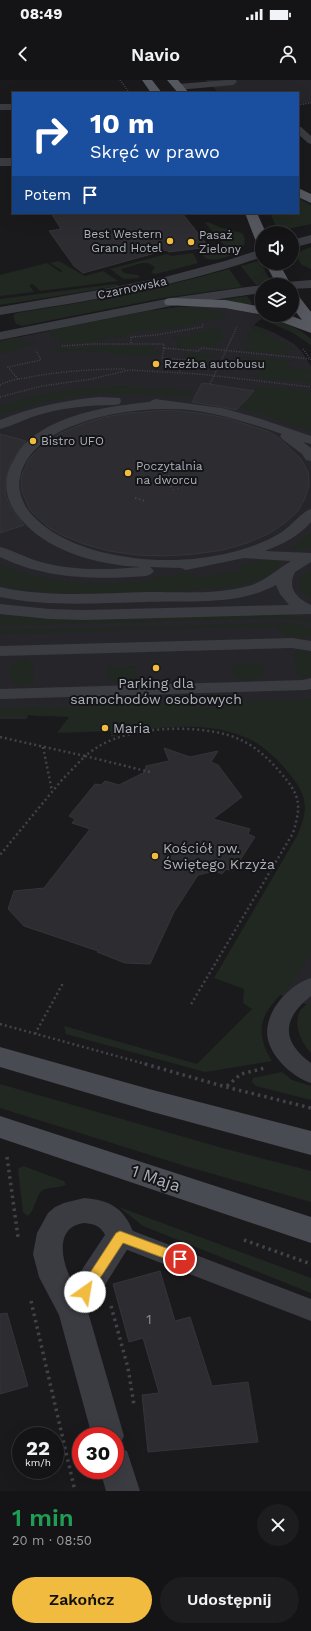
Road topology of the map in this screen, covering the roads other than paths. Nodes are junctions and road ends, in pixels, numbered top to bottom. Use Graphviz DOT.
graph roads {
  1 [pos="146,80"];
  2 [pos="231,80"];
  3 [pos="178,86"];
  4 [pos="156,92"];
  5 [pos="0,107"];
  6 [pos="12,107"];
  7 [pos="299,130"];
  8 [pos="311,141"];
  9 [pos="0,162"];
  10 [pos="12,162"];
  11 [pos="299,193"];
  12 [pos="311,199"];
  13 [pos="251,214"];
  14 [pos="256,226"];
  15 [pos="311,239"];
  16 [pos="299,242"];
  17 [pos="255,255"];
  18 [pos="311,284"];
  19 [pos="299,285"];
  20 [pos="255,290"];
  21 [pos="171,302"];
  22 [pos="299,306"];
  23 [pos="255,310"];
  24 [pos="0,311"];
  25 [pos="292,322"];
  26 [pos="311,322"];
  27 [pos="311,330"];
  28 [pos="0,336"];
  29 [pos="167,405"];
  30 [pos="0,425"];
  31 [pos="269,426"];
  32 [pos="311,440"];
  33 [pos="311,457"];
  34 [pos="311,513"];
  35 [pos="0,551"];
  36 [pos="242,554"];
  37 [pos="310,557"];
  38 [pos="197,563"];
  39 [pos="288,570"];
  40 [pos="0,592"];
  41 [pos="0,610"];
  42 [pos="309,610"];
  43 [pos="311,646"];
  44 [pos="0,651"];
  45 [pos="20,651"];
  46 [pos="0,657"];
  47 [pos="311,683"];
  48 [pos="0,689"];
  49 [pos="22,693"];
  50 [pos="0,694"];
  51 [pos="311,986"];
  52 [pos="0,1057"];
  53 [pos="311,1074"];
  54 [pos="0,1127"];
  55 [pos="311,1143"];
  56 [pos="311,1230"];
  57 [pos="120,1237"];
  58 [pos="311,1310"];
  59 [pos="72,1312"];
  60 [pos="105,1427"];
  61 [pos="120,1479"];
  62 [pos="123,1491"];
  1 -- 4 [label="main road"];
  2 -- 3 [label="lane"];
  5 -- 6 [label="street"];
  7 -- 8 [label="lane"];
  9 -- 10 [label="street"];
  11 -- 12 [label="main road"];
  13 -- 14 [label="main road"];
  15 -- 16 [label="street"];
  17 -- 24 [label="street, Czarnowska"];
  18 -- 19 [label="street"];
  20 -- 21 [label="street, Czarnowska"];
  21 -- 23 [label="main road"];
  21 -- 28 [label="street, Czarnowska"];
  22 -- 26 [label="main road"];
  25 -- 27 [label="main road"];
  29 -- 30 [label="lane"];
  29 -- 31 [label="lane"];
  29 -- 38 [label="lane"];
  31 -- 32 [label="lane"];
  31 -- 33 [label="lane"];
  34 -- 36 [label="lane"];
  35 -- 38 [label="lane"];
  36 -- 37 [label="lane"];
  36 -- 38 [label="lane"];
  37 -- 39 [label="lane"];
  39 -- 40 [label="lane"];
  39 -- 42 [label="lane"];
  41 -- 42 [label="lane"];
  43 -- 45 [label="lane"];
  44 -- 45 [label="lane"];
  45 -- 46 [label="lane"];
  47 -- 49 [label="lane"];
  48 -- 49 [label="lane"];
  49 -- 50 [label="lane"];
  51 -- 53 [label="lane"];
  52 -- 55 [label="main road"];
  54 -- 56 [label="main road, 1 Maja"];
  57 -- 58 [label="lane"];
  57 -- 59 [label="street"];
  57 -- 59 [label="street"];
  59 -- 60 [label="street"];
  61 -- 62 [label="street"];
}
